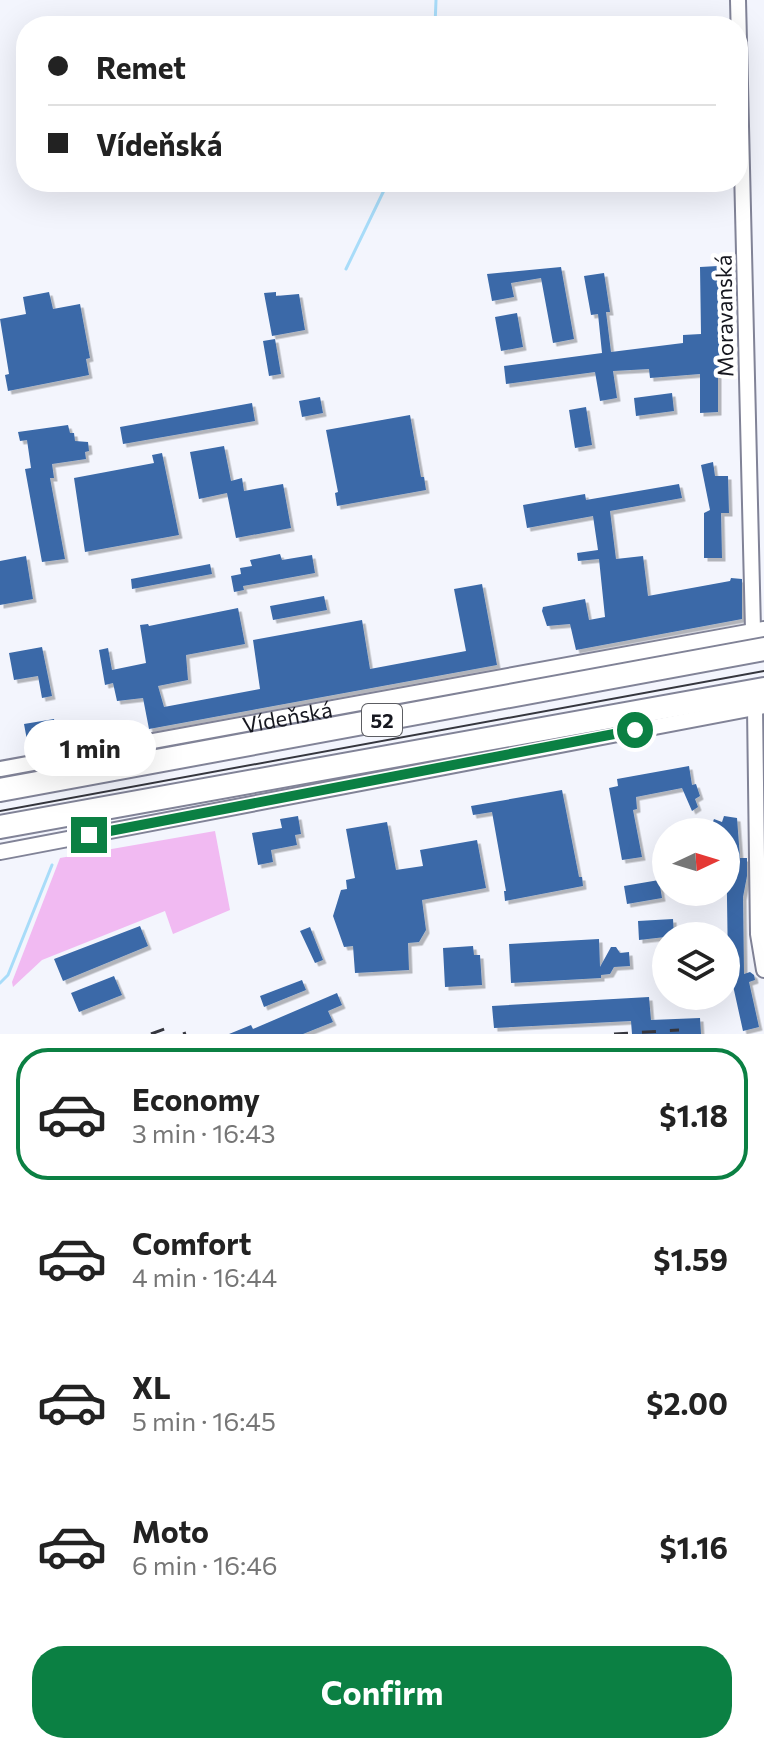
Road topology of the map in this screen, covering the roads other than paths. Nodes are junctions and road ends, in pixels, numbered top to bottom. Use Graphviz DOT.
graph roads {
  1 [pos="743,192"];
  2 [pos="764,414"];
  3 [pos="748,415"];
  4 [pos="760,636"];
  5 [pos="761,701"];
  6 [pos="0,769"];
  7 [pos="0,790"];
  8 [pos="0,827"];
  9 [pos="0,852"];
  10 [pos="764,970"];
  1 -- 3 [label="street, Moravanská"];
  2 -- 3 [label="street"];
  3 -- 4 [label="street, Moravanská"];
  4 -- 6 [label="street, Vídeňská"];
  4 -- 7 [label="highway, Vídeňská / 52"];
  5 -- 8 [label="highway, 52"];
  5 -- 9 [label="street"];
  5 -- 10 [label="street"];
}
